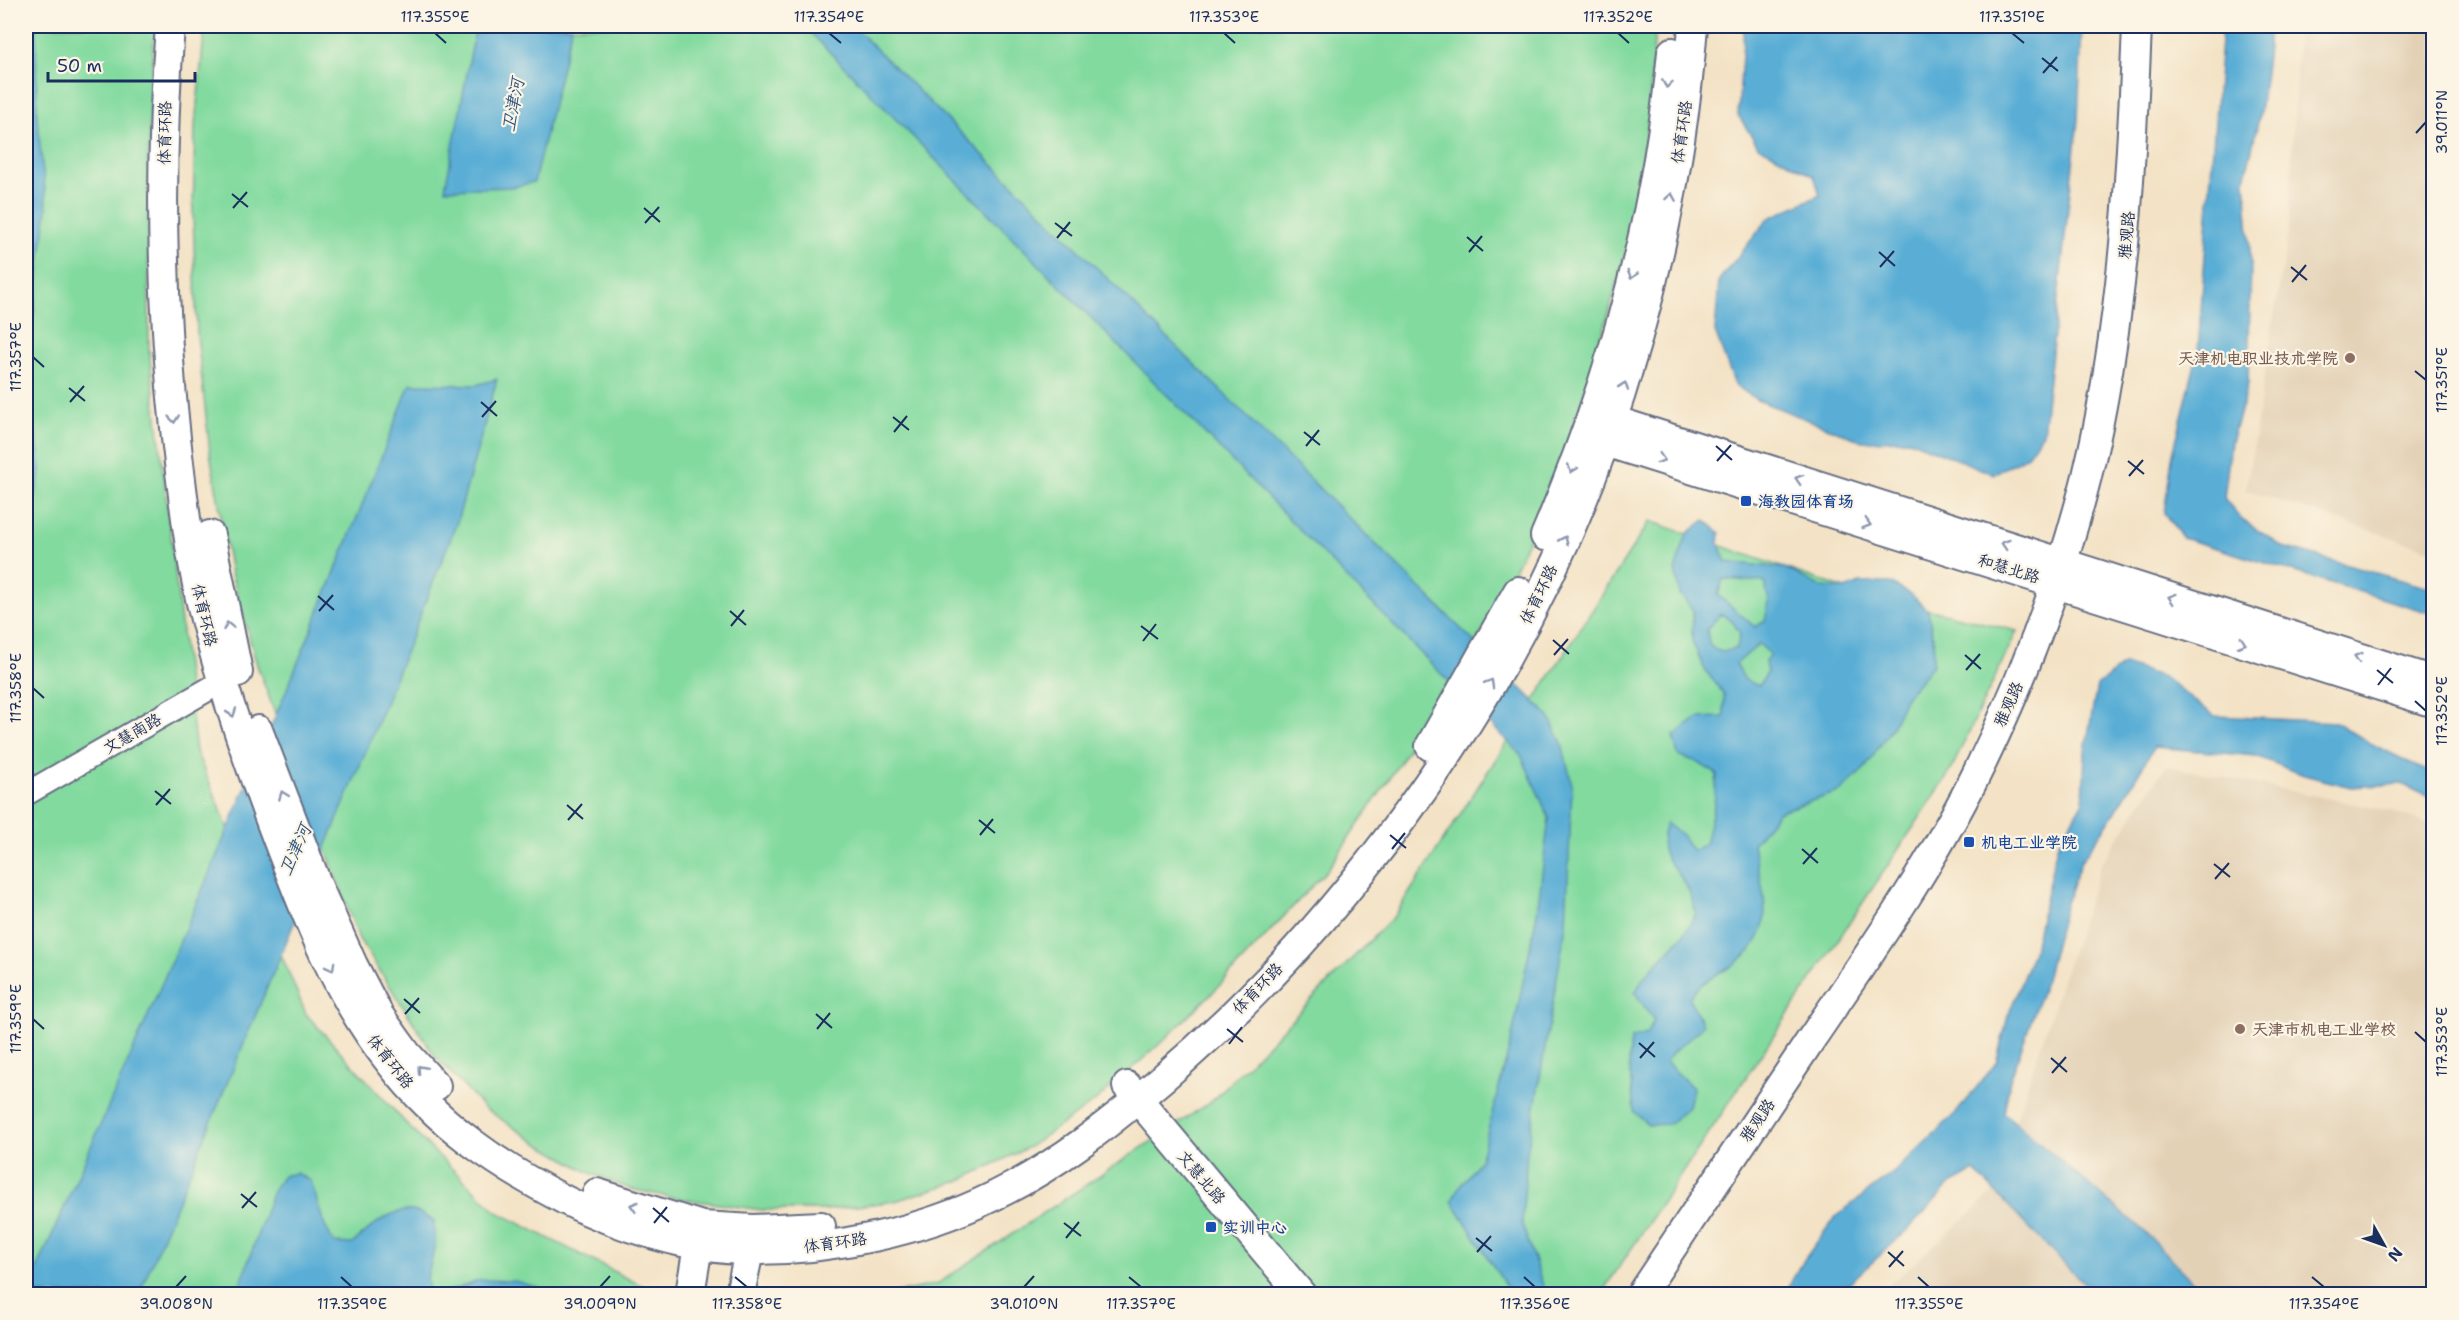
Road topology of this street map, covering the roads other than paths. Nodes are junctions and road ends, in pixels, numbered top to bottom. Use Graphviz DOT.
graph roads {
  1 [pos="170,26"];
  2 [pos="188,26"];
  3 [pos="1674,26"];
  4 [pos="1694,26"];
  5 [pos="2137,26"];
  6 [pos="2148,26"];
  7 [pos="1598,428"];
  8 [pos="2064,574"];
  9 [pos="230,677"];
  10 [pos="2433,681"];
  11 [pos="2433,704"];
  12 [pos="26,794"];
  13 [pos="1126,1098"];
  14 [pos="700,1235"];
  15 [pos="751,1240"];
  16 [pos="690,1294"];
  17 [pos="740,1294"];
  18 [pos="1281,1294"];
  19 [pos="1301,1294"];
  20 [pos="1641,1294"];
  21 [pos="1656,1294"];
  1 -- 9 [label="main road, 体育环路, one-way"];
  9 -- 2 [label="main road, 体育环路, one-way"];
  3 -- 7 [label="main road, 体育环路, one-way"];
  7 -- 4 [label="main road, 体育环路, one-way"];
  5 -- 8 [label="main road, 雅观路"];
  6 -- 8 [label="main road, 雅观路"];
  7 -- 8 [label="main road, 和慧北路"];
  7 -- 13 [label="main road, 体育环路"];
  10 -- 8 [label="main road, 和慧北路, one-way"];
  8 -- 11 [label="main road, 和慧北路, one-way"];
  8 -- 20 [label="main road, 雅观路"];
  8 -- 21 [label="main road, 雅观路"];
  9 -- 12 [label="street, 文慧南路"];
  14 -- 9 [label="main road, 体育环路, one-way"];
  9 -- 14 [label="main road, 体育环路, one-way"];
  13 -- 15 [label="main road, 体育环路"];
  13 -- 18 [label="main road, 文慧北路"];
  13 -- 19 [label="main road, 文慧北路"];
  14 -- 15 [label="main road, 体育环路"];
  14 -- 16 [label="main road"];
  15 -- 17 [label="main road"];
}
